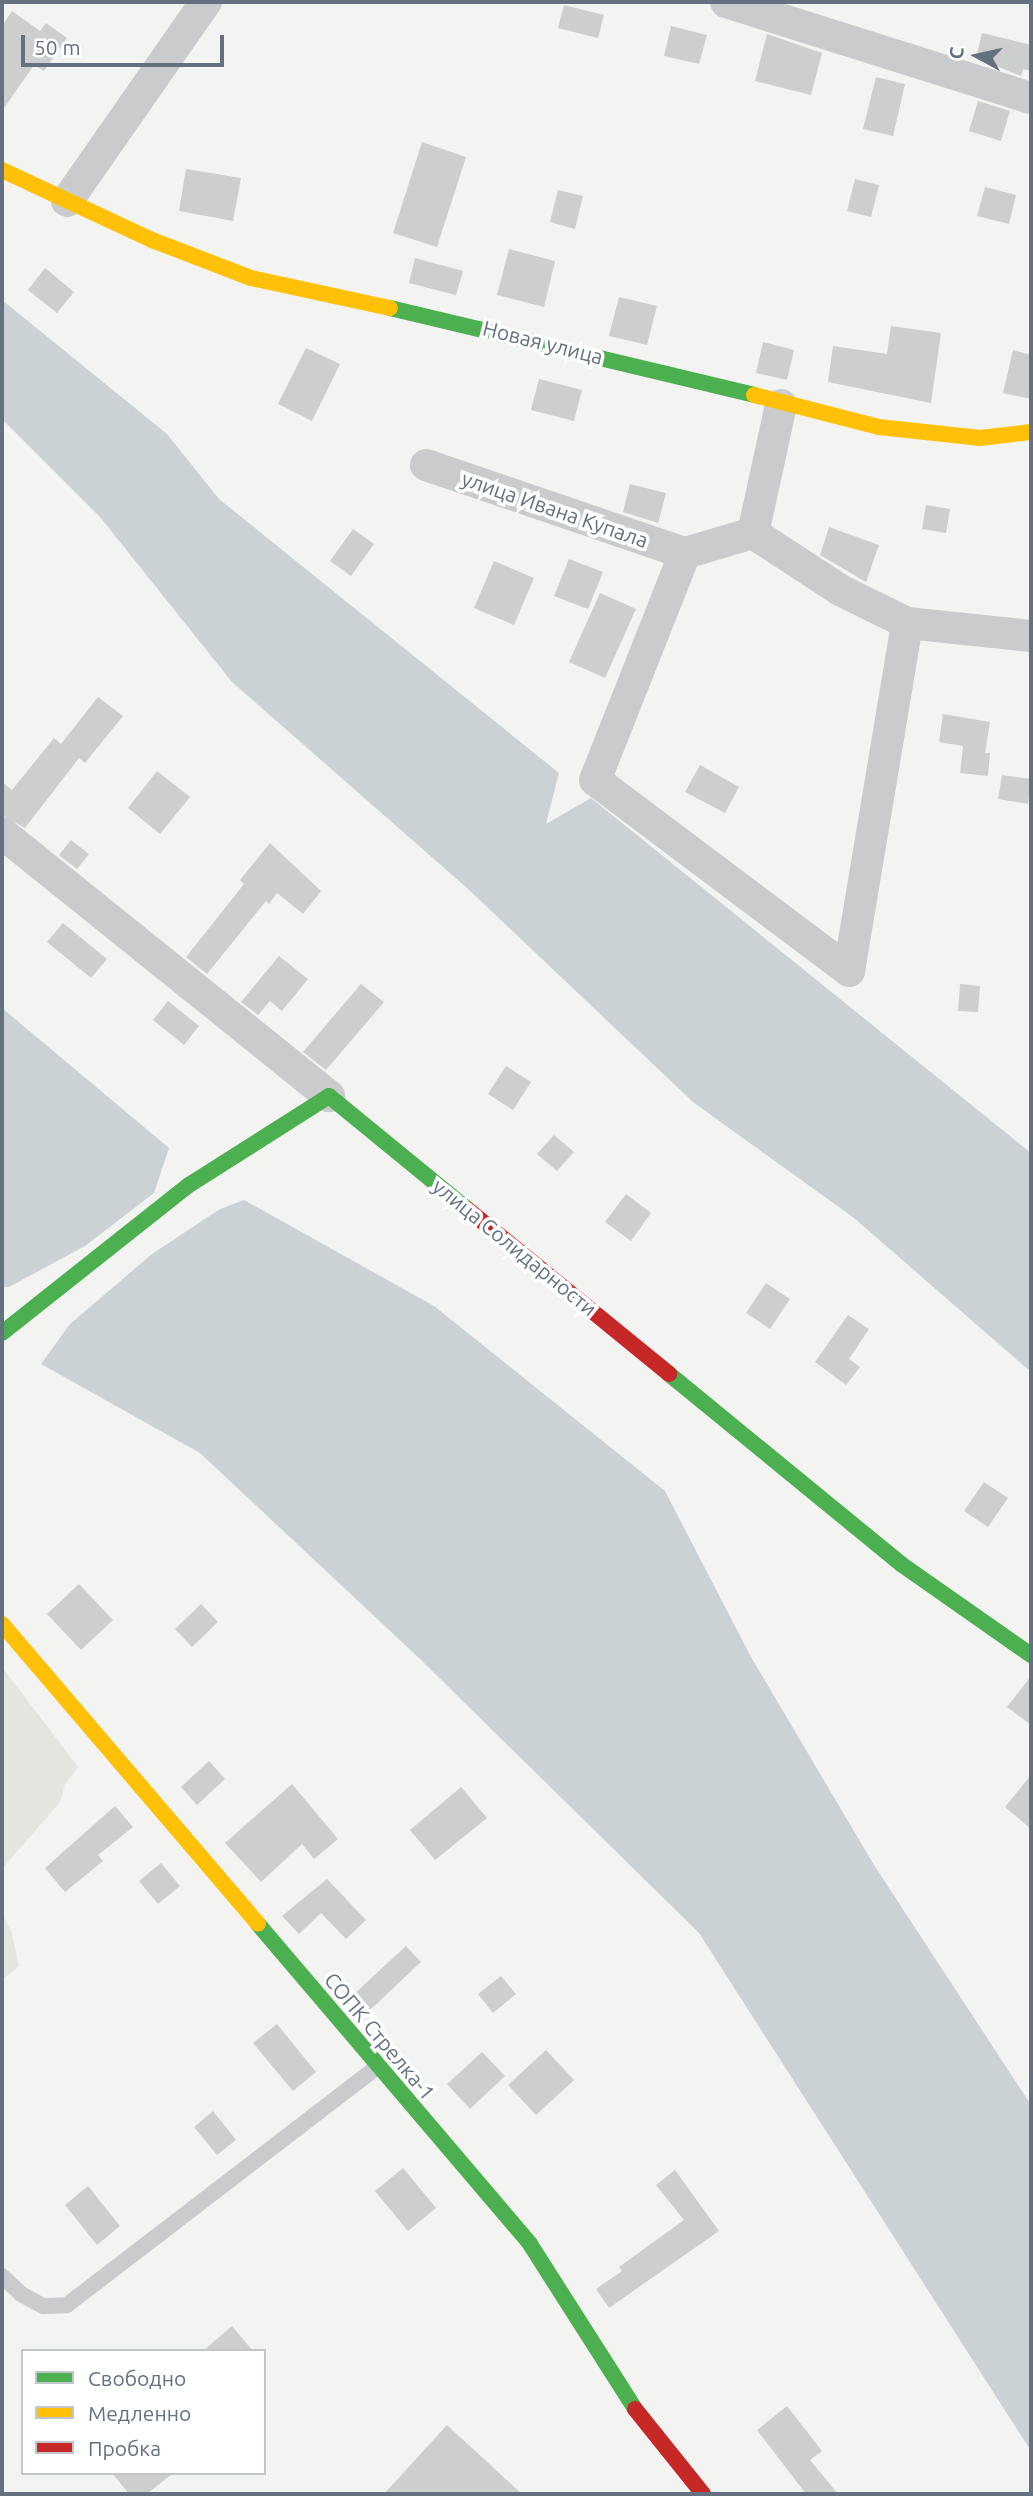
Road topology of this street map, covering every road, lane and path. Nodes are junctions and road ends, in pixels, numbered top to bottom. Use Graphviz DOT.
graph roads {
  1 [pos="206,2"];
  2 [pos="726,2"];
  3 [pos="1031,98"];
  4 [pos="2,170"];
  5 [pos="67,201"];
  6 [pos="781,405"];
  7 [pos="1031,432"];
  8 [pos="426,465"];
  9 [pos="754,533"];
  10 [pos="685,554"];
  11 [pos="907,622"];
  12 [pos="1031,636"];
  13 [pos="2,833"];
  14 [pos="329,1096"];
  15 [pos="2,1333"];
  16 [pos="2,1624"];
  17 [pos="1031,1656"];
  18 [pos="378,2066"];
  19 [pos="2,2276"];
  20 [pos="702,2494"];
  1 -- 5 [label="street"];
  2 -- 3 [label="street"];
  4 -- 5 [label="street, Новая улица"];
  5 -- 6 [label="street, Новая улица"];
  6 -- 7 [label="street, Новая улица"];
  6 -- 9 [label="street"];
  8 -- 10 [label="street, улица Ивана Купала"];
  9 -- 10 [label="street"];
  9 -- 11 [label="street"];
  10 -- 11 [label="street"];
  11 -- 12 [label="street"];
  13 -- 14 [label="street, улица Солидарности"];
  14 -- 15 [label="street"];
  14 -- 17 [label="street, улица Солидарности"];
  16 -- 18 [label="street, СОПК Стрелка-1"];
  18 -- 19 [label="lane"];
  18 -- 20 [label="street, СОПК Стрелка-1"];
}
